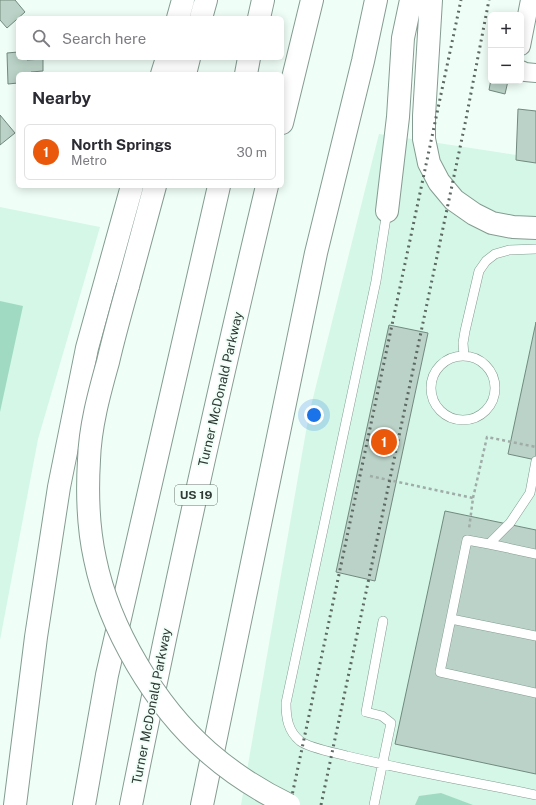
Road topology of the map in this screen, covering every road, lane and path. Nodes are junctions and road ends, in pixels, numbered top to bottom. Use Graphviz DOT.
graph roads {
  1 [pos="183,0"];
  2 [pos="206,0"];
  3 [pos="263,0"];
  4 [pos="312,0"];
  5 [pos="376,0"];
  6 [pos="411,0"];
  7 [pos="431,0"];
  8 [pos="530,0"];
  9 [pos="179,16"];
  10 [pos="202,16"];
  11 [pos="259,16"];
  12 [pos="524,31"];
  13 [pos="166,60"];
  14 [pos="189,60"];
  15 [pos="249,60"];
  16 [pos="163,72"];
  17 [pos="186,72"];
  18 [pos="246,72"];
  19 [pos="524,72"];
  20 [pos="536,73"];
  21 [pos="284,115"];
  22 [pos="131,188"];
  23 [pos="154,188"];
  24 [pos="219,188"];
  25 [pos="267,188"];
  26 [pos="387,211"];
  27 [pos="536,228"];
  28 [pos="536,249"];
  29 [pos="464,356"];
  30 [pos="536,446"];
  31 [pos="536,461"];
  32 [pos="370,476"];
  33 [pos="533,494"];
  34 [pos="473,498"];
  35 [pos="467,540"];
  36 [pos="489,544"];
  37 [pos="536,554"];
  38 [pos="451,619"];
  39 [pos="383,621"];
  40 [pos="536,636"];
  41 [pos="536,693"];
  42 [pos="383,764"];
  43 [pos="536,795"];
  44 [pos="15,805"];
  45 [pos="84,805"];
  46 [pos="131,805"];
  47 [pos="202,805"];
  48 [pos="289,805"];
  49 [pos="374,805"];
  1 -- 9 [label="highway"];
  2 -- 10 [label="highway"];
  3 -- 11 [label="highway"];
  4 -- 21 [label="highway"];
  5 -- 47 [label="highway"];
  6 -- 26 [label="highway"];
  7 -- 27 [label="highway"];
  8 -- 12 [label="street"];
  13 -- 16 [label="highway"];
  14 -- 17 [label="highway"];
  15 -- 18 [label="highway"];
  19 -- 20 [label="street"];
  22 -- 44 [label="highway"];
  23 -- 48 [label="highway, bridge"];
  24 -- 45 [label="highway"];
  25 -- 46 [label="highway, Turner McDonald Parkway / US 19"];
  26 -- 42 [label="lane"];
  28 -- 29 [label="lane"];
  29 -- 29 [label="lane"];
  30 -- 34 [label="path"];
  31 -- 33 [label="lane"];
  32 -- 34 [label="path"];
  33 -- 36 [label="lane"];
  34 -- 35 [label="path"];
  35 -- 36 [label="lane"];
  35 -- 38 [label="lane"];
  36 -- 37 [label="lane"];
  38 -- 40 [label="lane"];
  38 -- 41 [label="lane"];
  39 -- 42 [label="lane"];
  42 -- 43 [label="lane"];
  42 -- 49 [label="lane"];
}
